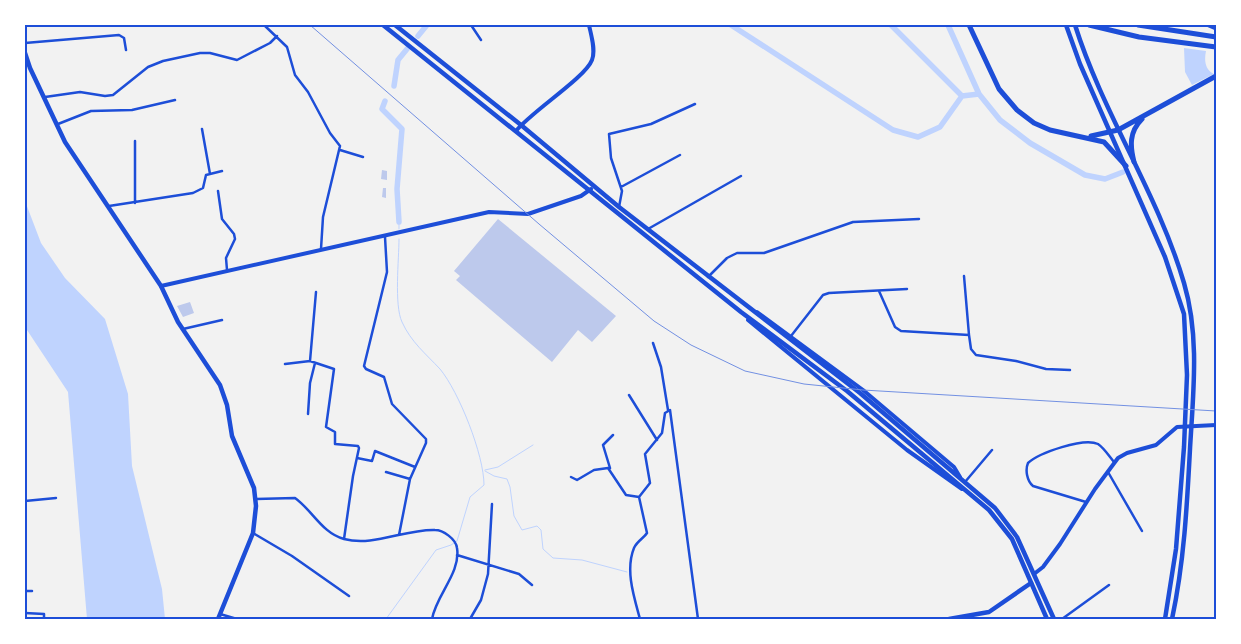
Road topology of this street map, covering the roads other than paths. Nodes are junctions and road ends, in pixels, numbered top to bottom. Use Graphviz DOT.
graph roads {
  1 [pos="264,25"];
  2 [pos="383,25"];
  3 [pos="395,25"];
  4 [pos="471,25"];
  5 [pos="589,25"];
  6 [pos="969,25"];
  7 [pos="1066,25"];
  8 [pos="1075,25"];
  9 [pos="1089,25"];
  10 [pos="1138,25"];
  11 [pos="277,36"];
  12 [pos="1216,37"];
  13 [pos="481,40"];
  14 [pos="25,43"];
  15 [pos="1213,47"];
  16 [pos="126,50"];
  17 [pos="25,53"];
  18 [pos="1215,77"];
  19 [pos="43,98"];
  20 [pos="175,100"];
  21 [pos="695,104"];
  22 [pos="1152,110"];
  23 [pos="56,124"];
  24 [pos="521,125"];
  25 [pos="202,130"];
  26 [pos="1118,130"];
  27 [pos="516,131"];
  28 [pos="1111,132"];
  29 [pos="1084,136"];
  30 [pos="135,141"];
  31 [pos="340,150"];
  32 [pos="680,155"];
  33 [pos="363,157"];
  34 [pos="1134,162"];
  35 [pos="1126,166"];
  36 [pos="222,171"];
  37 [pos="210,174"];
  38 [pos="741,176"];
  39 [pos="595,186"];
  40 [pos="621,187"];
  41 [pos="589,190"];
  42 [pos="218,191"];
  43 [pos="135,203"];
  44 [pos="107,206"];
  45 [pos="619,207"];
  46 [pos="919,219"];
  47 [pos="648,229"];
  48 [pos="384,237"];
  49 [pos="321,251"];
  50 [pos="227,272"];
  51 [pos="964,276"];
  52 [pos="708,277"];
  53 [pos="161,286"];
  54 [pos="907,289"];
  55 [pos="880,291"];
  56 [pos="316,292"];
  57 [pos="746,306"];
  58 [pos="741,312"];
  59 [pos="222,320"];
  60 [pos="183,329"];
  61 [pos="969,335"];
  62 [pos="791,336"];
  63 [pos="653,343"];
  64 [pos="814,352"];
  65 [pos="310,361"];
  66 [pos="315,363"];
  67 [pos="285,364"];
  68 [pos="804,365"];
  69 [pos="1070,370"];
  70 [pos="629,395"];
  71 [pos="876,401"];
  72 [pos="668,410"];
  73 [pos="308,414"];
  74 [pos="865,415"];
  75 [pos="1216,425"];
  76 [pos="613,435"];
  77 [pos="657,440"];
  78 [pos="992,450"];
  79 [pos="357,458"];
  80 [pos="1114,462"];
  81 [pos="416,467"];
  82 [pos="610,470"];
  83 [pos="1107,471"];
  84 [pos="386,472"];
  85 [pos="571,477"];
  86 [pos="410,479"];
  87 [pos="963,480"];
  88 [pos="966,491"];
  89 [pos="639,497"];
  90 [pos="56,498"];
  91 [pos="256,499"];
  92 [pos="25,501"];
  93 [pos="1086,502"];
  94 [pos="492,504"];
  95 [pos="1142,530"];
  96 [pos="252,533"];
  97 [pos="399,535"];
  98 [pos="344,539"];
  99 [pos="457,555"];
  100 [pos="490,566"];
  101 [pos="1034,574"];
  102 [pos="1031,583"];
  103 [pos="532,585"];
  104 [pos="1108,585"];
  105 [pos="25,591"];
  106 [pos="32,591"];
  107 [pos="349,596"];
  108 [pos="25,613"];
  109 [pos="219,616"];
  110 [pos="44,619"];
  111 [pos="237,619"];
  112 [pos="432,619"];
  113 [pos="470,619"];
  114 [pos="640,619"];
  115 [pos="698,619"];
  116 [pos="948,619"];
  117 [pos="1047,619"];
  118 [pos="1054,619"];
  119 [pos="1062,619"];
  120 [pos="1165,619"];
  121 [pos="1172,619"];
  1 -- 11 [label="street"];
  2 -- 27 [label="main road"];
  3 -- 24 [label="main road"];
  4 -- 13 [label="street"];
  5 -- 24 [label="street"];
  6 -- 29 [label="highway"];
  7 -- 28 [label="main road"];
  8 -- 26 [label="main road"];
  9 -- 15 [label="highway"];
  10 -- 12 [label="highway"];
  11 -- 19 [label="street"];
  11 -- 31 [label="street"];
  14 -- 16 [label="street"];
  17 -- 19 [label="main road"];
  18 -- 22 [label="highway"];
  19 -- 23 [label="main road"];
  20 -- 23 [label="street"];
  21 -- 40 [label="street"];
  22 -- 26 [label="highway"];
  22 -- 34 [label="highway"];
  23 -- 44 [label="main road"];
  24 -- 27 [label="street"];
  24 -- 39 [label="main road"];
  25 -- 37 [label="street"];
  26 -- 28 [label="highway"];
  26 -- 34 [label="main road"];
  27 -- 41 [label="main road"];
  28 -- 29 [label="highway"];
  28 -- 35 [label="main road"];
  29 -- 35 [label="highway"];
  30 -- 43 [label="street"];
  31 -- 33 [label="street"];
  31 -- 49 [label="street"];
  32 -- 40 [label="street"];
  34 -- 121 [label="main road"];
  35 -- 120 [label="main road"];
  36 -- 37 [label="street"];
  37 -- 43 [label="street"];
  38 -- 47 [label="street"];
  39 -- 41 [label="street"];
  39 -- 45 [label="main road"];
  40 -- 45 [label="street"];
  41 -- 48 [label="street"];
  41 -- 58 [label="main road"];
  42 -- 50 [label="street"];
  43 -- 44 [label="street"];
  44 -- 53 [label="main road"];
  45 -- 47 [label="main road"];
  46 -- 52 [label="street"];
  47 -- 52 [label="main road"];
  48 -- 49 [label="street"];
  48 -- 81 [label="street"];
  49 -- 50 [label="street"];
  50 -- 53 [label="street"];
  51 -- 61 [label="street"];
  52 -- 57 [label="main road"];
  53 -- 60 [label="main road"];
  54 -- 55 [label="street"];
  55 -- 61 [label="street"];
  55 -- 62 [label="street"];
  56 -- 65 [label="street"];
  57 -- 62 [label="street"];
  57 -- 87 [label="main road"];
  58 -- 68 [label="street"];
  58 -- 88 [label="main road"];
  59 -- 60 [label="street"];
  60 -- 91 [label="main road"];
  61 -- 69 [label="street"];
  62 -- 64 [label="street"];
  63 -- 72 [label="street"];
  64 -- 68 [label="street"];
  64 -- 71 [label="street"];
  65 -- 66 [label="street"];
  65 -- 67 [label="street"];
  66 -- 73 [label="street"];
  66 -- 79 [label="street"];
  68 -- 74 [label="street"];
  70 -- 77 [label="street"];
  71 -- 74 [label="street"];
  71 -- 87 [label="street"];
  72 -- 77 [label="street"];
  72 -- 115 [label="street"];
  74 -- 88 [label="street"];
  75 -- 80 [label="street"];
  76 -- 82 [label="street"];
  77 -- 89 [label="street"];
  78 -- 87 [label="street"];
  79 -- 81 [label="street"];
  79 -- 98 [label="street"];
  80 -- 83 [label="street"];
  80 -- 93 [label="street"];
  81 -- 86 [label="street"];
  82 -- 85 [label="street"];
  82 -- 89 [label="street"];
  83 -- 93 [label="street"];
  83 -- 95 [label="street"];
  84 -- 86 [label="street"];
  86 -- 97 [label="street"];
  87 -- 101 [label="main road"];
  88 -- 102 [label="main road"];
  89 -- 114 [label="street"];
  90 -- 92 [label="street"];
  91 -- 96 [label="main road"];
  91 -- 98 [label="street"];
  93 -- 101 [label="street"];
  94 -- 100 [label="street"];
  96 -- 107 [label="street"];
  96 -- 109 [label="main road"];
  97 -- 98 [label="street"];
  97 -- 99 [label="street"];
  99 -- 100 [label="street"];
  99 -- 112 [label="street"];
  100 -- 103 [label="street"];
  100 -- 113 [label="street"];
  101 -- 102 [label="main road"];
  101 -- 118 [label="main road"];
  102 -- 116 [label="main road"];
  102 -- 117 [label="main road"];
  104 -- 119 [label="street"];
  105 -- 106 [label="street"];
  108 -- 110 [label="street"];
  109 -- 111 [label="street"];
}
